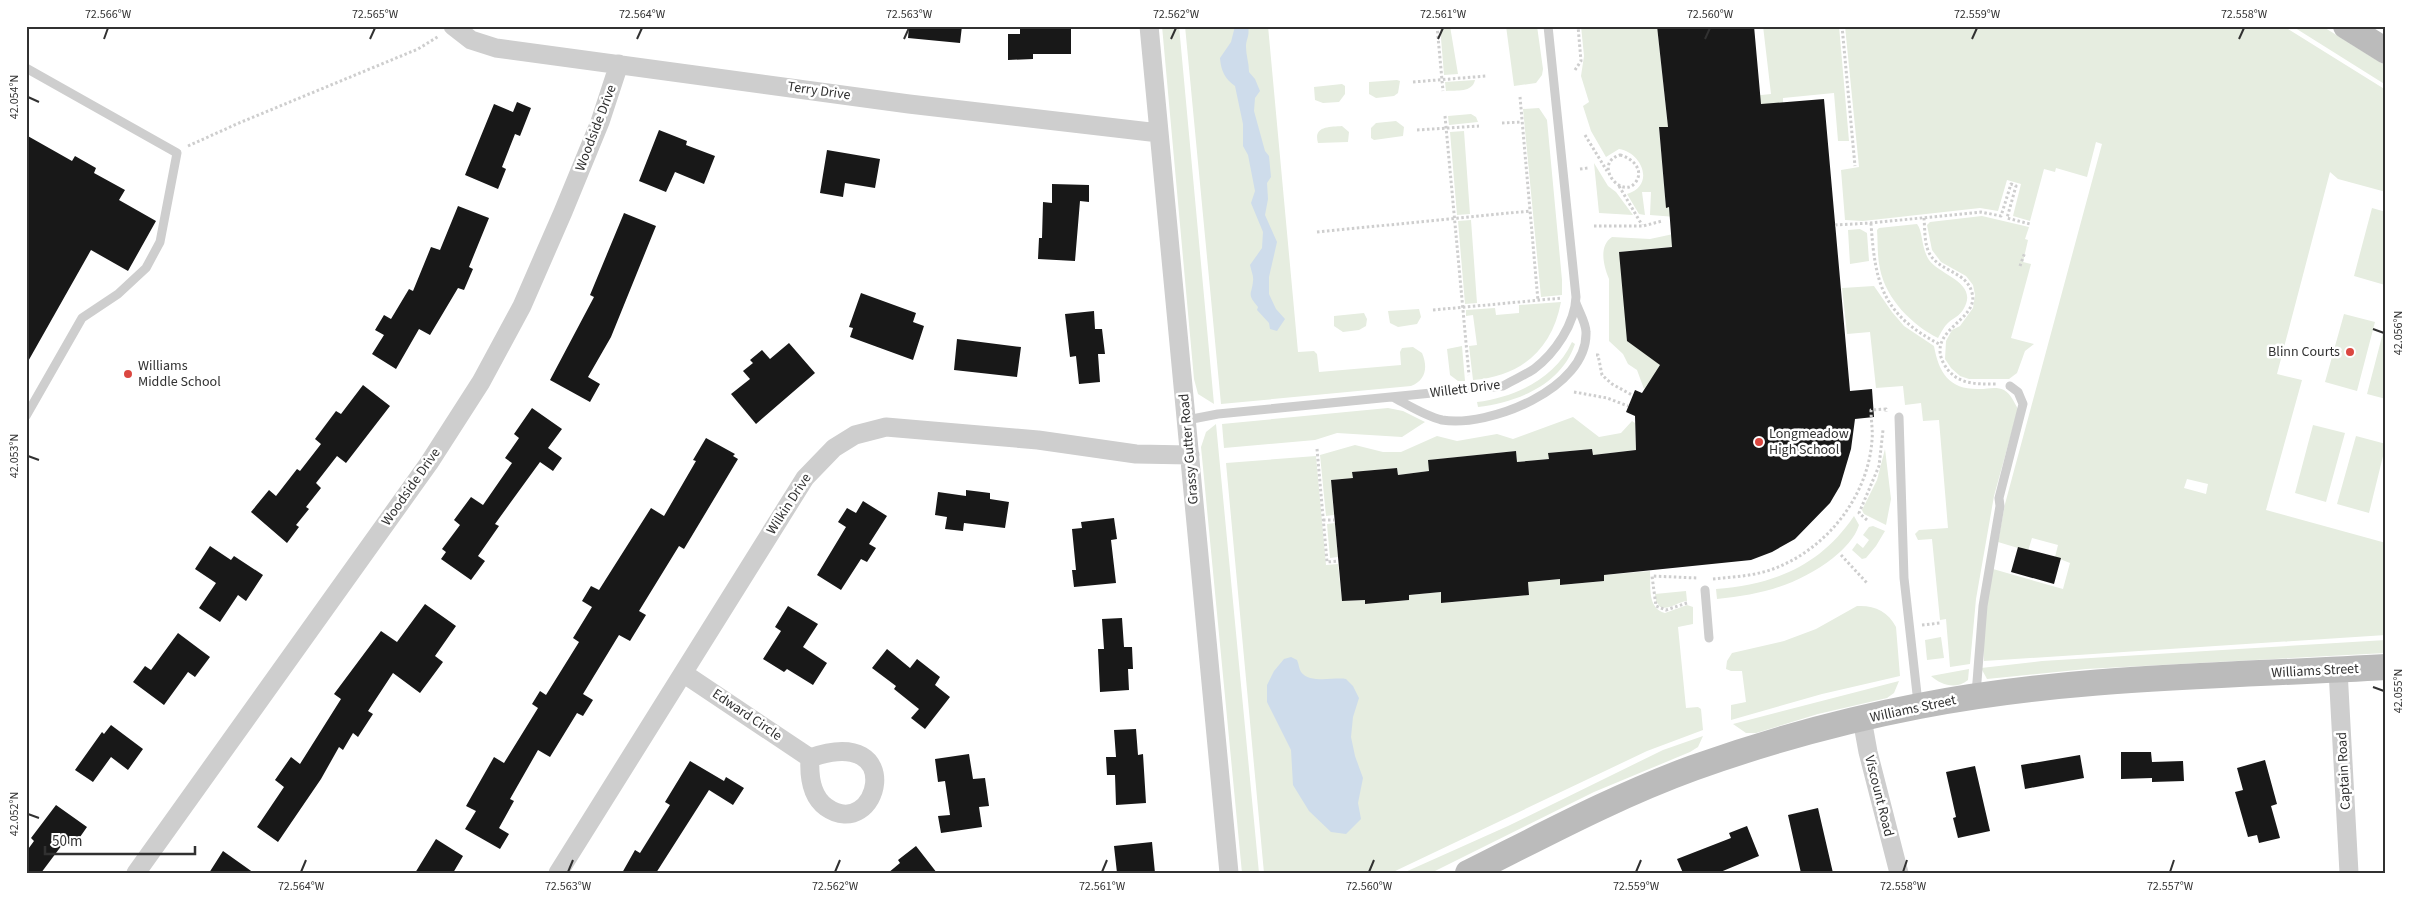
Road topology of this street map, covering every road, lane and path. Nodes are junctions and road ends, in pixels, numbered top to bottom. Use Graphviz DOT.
graph roads {
  1 [pos="1149,26"];
  2 [pos="1437,26"];
  3 [pos="1548,26"];
  4 [pos="1577,26"];
  5 [pos="1842,26"];
  6 [pos="2346,26"];
  7 [pos="453,27"];
  8 [pos="1564,27"];
  9 [pos="2386,51"];
  10 [pos="619,64"];
  11 [pos="26,68"];
  12 [pos="1576,70"];
  13 [pos="1486,76"];
  14 [pos="1442,79"];
  15 [pos="1413,82"];
  16 [pos="1443,91"];
  17 [pos="1520,97"];
  18 [pos="1445,116"];
  19 [pos="1522,122"];
  20 [pos="1502,123"];
  21 [pos="1479,126"];
  22 [pos="1446,128"];
  23 [pos="1417,130"];
  24 [pos="1159,133"];
  25 [pos="1585,135"];
  26 [pos="177,153"];
  27 [pos="1856,166"];
  28 [pos="1588,168"];
  29 [pos="1580,169"];
  30 [pos="1608,172"];
  31 [pos="1619,186"];
  32 [pos="1530,211"];
  33 [pos="1455,218"];
  34 [pos="1924,218"];
  35 [pos="1662,221"];
  36 [pos="1871,223"];
  37 [pos="1835,224"];
  38 [pos="2030,224"];
  39 [pos="1594,226"];
  40 [pos="1643,226"];
  41 [pos="1316,232"];
  42 [pos="2025,252"];
  43 [pos="2020,266"];
  44 [pos="1562,298"];
  45 [pos="1538,300"];
  46 [pos="1576,302"];
  47 [pos="1463,308"];
  48 [pos="1433,310"];
  49 [pos="1941,345"];
  50 [pos="1598,356"];
  51 [pos="1469,380"];
  52 [pos="2010,386"];
  53 [pos="1574,392"];
  54 [pos="1632,395"];
  55 [pos="1392,397"];
  56 [pos="1628,406"];
  57 [pos="26,416"];
  58 [pos="1899,417"];
  59 [pos="1885,419"];
  60 [pos="1187,420"];
  61 [pos="1883,425"];
  62 [pos="1316,449"];
  63 [pos="1190,455"];
  64 [pos="1323,520"];
  65 [pos="1334,520"];
  66 [pos="1867,520"];
  67 [pos="1840,555"];
  68 [pos="1338,561"];
  69 [pos="1701,579"];
  70 [pos="1710,579"];
  71 [pos="1867,583"];
  72 [pos="1705,590"];
  73 [pos="1687,603"];
  74 [pos="1709,638"];
  75 [pos="2386,667"];
  76 [pos="2338,670"];
  77 [pos="683,673"];
  78 [pos="1976,697"];
  79 [pos="1918,706"];
  80 [pos="1862,719"];
  81 [pos="810,758"];
  82 [pos="136,873"];
  83 [pos="558,873"];
  84 [pos="1229,873"];
  85 [pos="1468,873"];
  86 [pos="1899,873"];
  87 [pos="2348,873"];
  1 -- 24 [label="street, Grassy Gutter Road"];
  2 -- 14 [label="path"];
  3 -- 46 [label="lane, Willett Drive"];
  4 -- 8 [label="path"];
  4 -- 12 [label="path"];
  5 -- 27 [label="path"];
  6 -- 9 [label="main road"];
  7 -- 10 [label="street, Terry Drive"];
  7 -- 26 [label="path"];
  10 -- 24 [label="street, Terry Drive"];
  10 -- 82 [label="street, Woodside Drive"];
  11 -- 26 [label="lane"];
  13 -- 14 [label="path"];
  14 -- 15 [label="path"];
  14 -- 16 [label="path"];
  17 -- 19 [label="path"];
  18 -- 22 [label="path"];
  19 -- 20 [label="path"];
  19 -- 32 [label="path"];
  21 -- 22 [label="path"];
  22 -- 23 [label="path"];
  22 -- 33 [label="path"];
  24 -- 60 [label="street, Grassy Gutter Road"];
  25 -- 30 [label="path"];
  26 -- 57 [label="lane"];
  28 -- 29 [label="path"];
  30 -- 31 [label="path"];
  30 -- 31 [label="path"];
  31 -- 40 [label="path"];
  32 -- 33 [label="path"];
  32 -- 45 [label="path"];
  33 -- 41 [label="path"];
  33 -- 47 [label="path"];
  34 -- 36 [label="path"];
  34 -- 38 [label="path"];
  34 -- 49 [label="path"];
  35 -- 40 [label="path"];
  36 -- 37 [label="path"];
  36 -- 49 [label="path"];
  39 -- 40 [label="path"];
  42 -- 43 [label="path"];
  44 -- 45 [label="path"];
  45 -- 47 [label="path"];
  46 -- 55 [label="lane, Willett Drive"];
  46 -- 55 [label="lane"];
  47 -- 48 [label="path"];
  47 -- 51 [label="path"];
  49 -- 52 [label="path"];
  50 -- 54 [label="path"];
  52 -- 78 [label="lane"];
  53 -- 56 [label="path"];
  55 -- 60 [label="lane, Willett Drive"];
  58 -- 79 [label="lane"];
  59 -- 70 [label="path"];
  60 -- 63 [label="street, Grassy Gutter Road"];
  61 -- 66 [label="path"];
  62 -- 64 [label="path"];
  63 -- 77 [label="street, Wilkin Drive"];
  63 -- 84 [label="street, Grassy Gutter Road"];
  64 -- 65 [label="path"];
  64 -- 68 [label="path"];
  67 -- 71 [label="path"];
  69 -- 73 [label="path"];
  72 -- 74 [label="lane"];
  75 -- 76 [label="main road, Williams Street"];
  76 -- 78 [label="main road, Williams Street"];
  76 -- 87 [label="street, Captain Road"];
  77 -- 81 [label="street, Edward Circle"];
  77 -- 83 [label="street, Wilkin Drive"];
  78 -- 79 [label="main road, Williams Street"];
  79 -- 80 [label="main road, Williams Street"];
  80 -- 85 [label="main road, Williams Street"];
  80 -- 86 [label="street, Viscount Road"];
}
